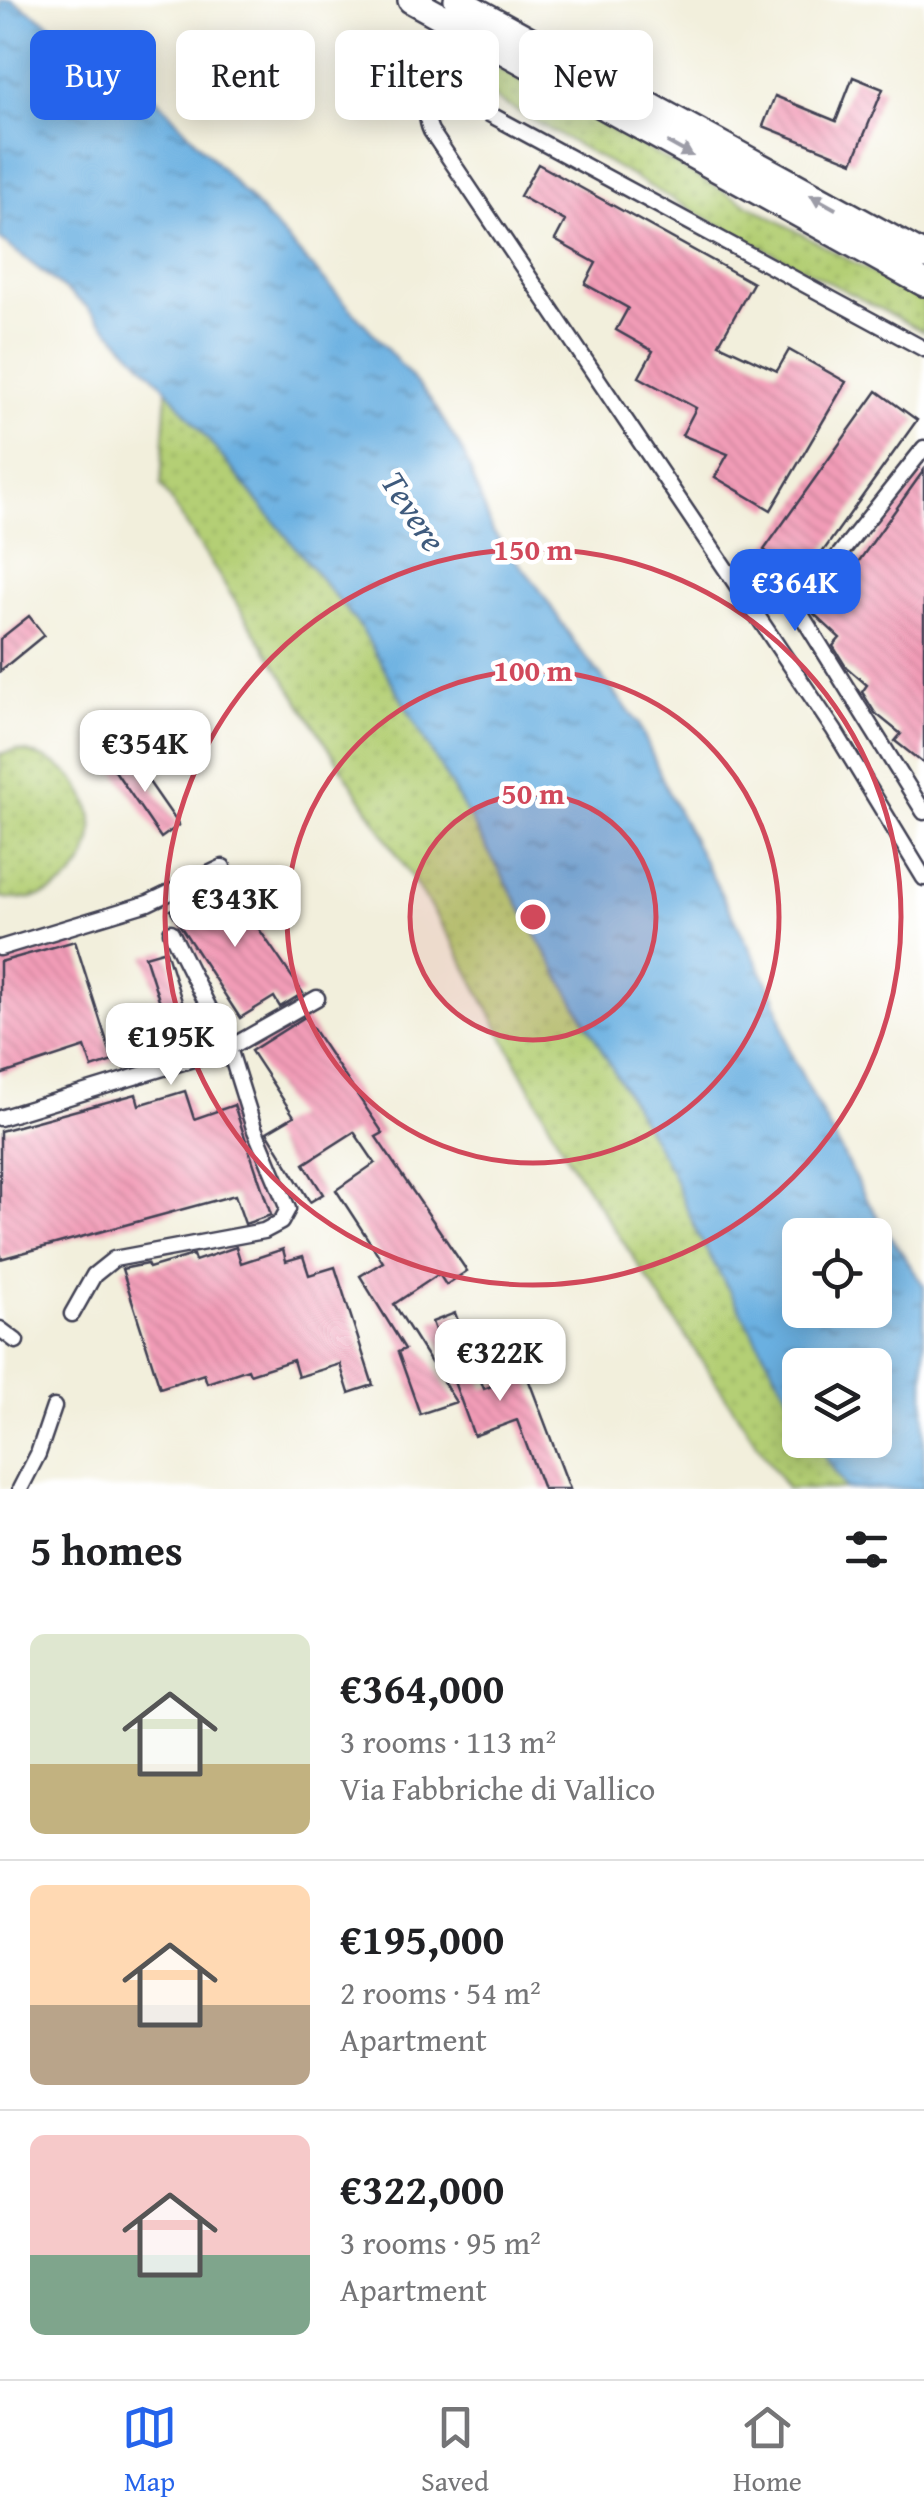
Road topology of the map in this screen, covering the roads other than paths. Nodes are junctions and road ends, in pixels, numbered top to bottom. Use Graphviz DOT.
graph roads {
  1 [pos="410,0"];
  2 [pos="457,0"];
  3 [pos="924,256"];
  4 [pos="924,283"];
  5 [pos="924,349"];
  6 [pos="924,448"];
  7 [pos="924,812"];
  8 [pos="223,866"];
  9 [pos="924,878"];
  10 [pos="171,932"];
  11 [pos="0,948"];
  12 [pos="316,998"];
  13 [pos="229,1048"];
  14 [pos="0,1118"];
  15 [pos="72,1314"];
  16 [pos="0,1328"];
  17 [pos="16,1341"];
  18 [pos="54,1407"];
  19 [pos="20,1489"];
  1 -- 4 [label="highway, one-way"];
  3 -- 2 [label="highway, one-way"];
  5 -- 9 [label="street"];
  6 -- 7 [label="street"];
  8 -- 11 [label="street"];
  10 -- 13 [label="street"];
  12 -- 13 [label="street"];
  13 -- 14 [label="street"];
  13 -- 15 [label="street"];
  16 -- 17 [label="street"];
  18 -- 19 [label="street"];
}
